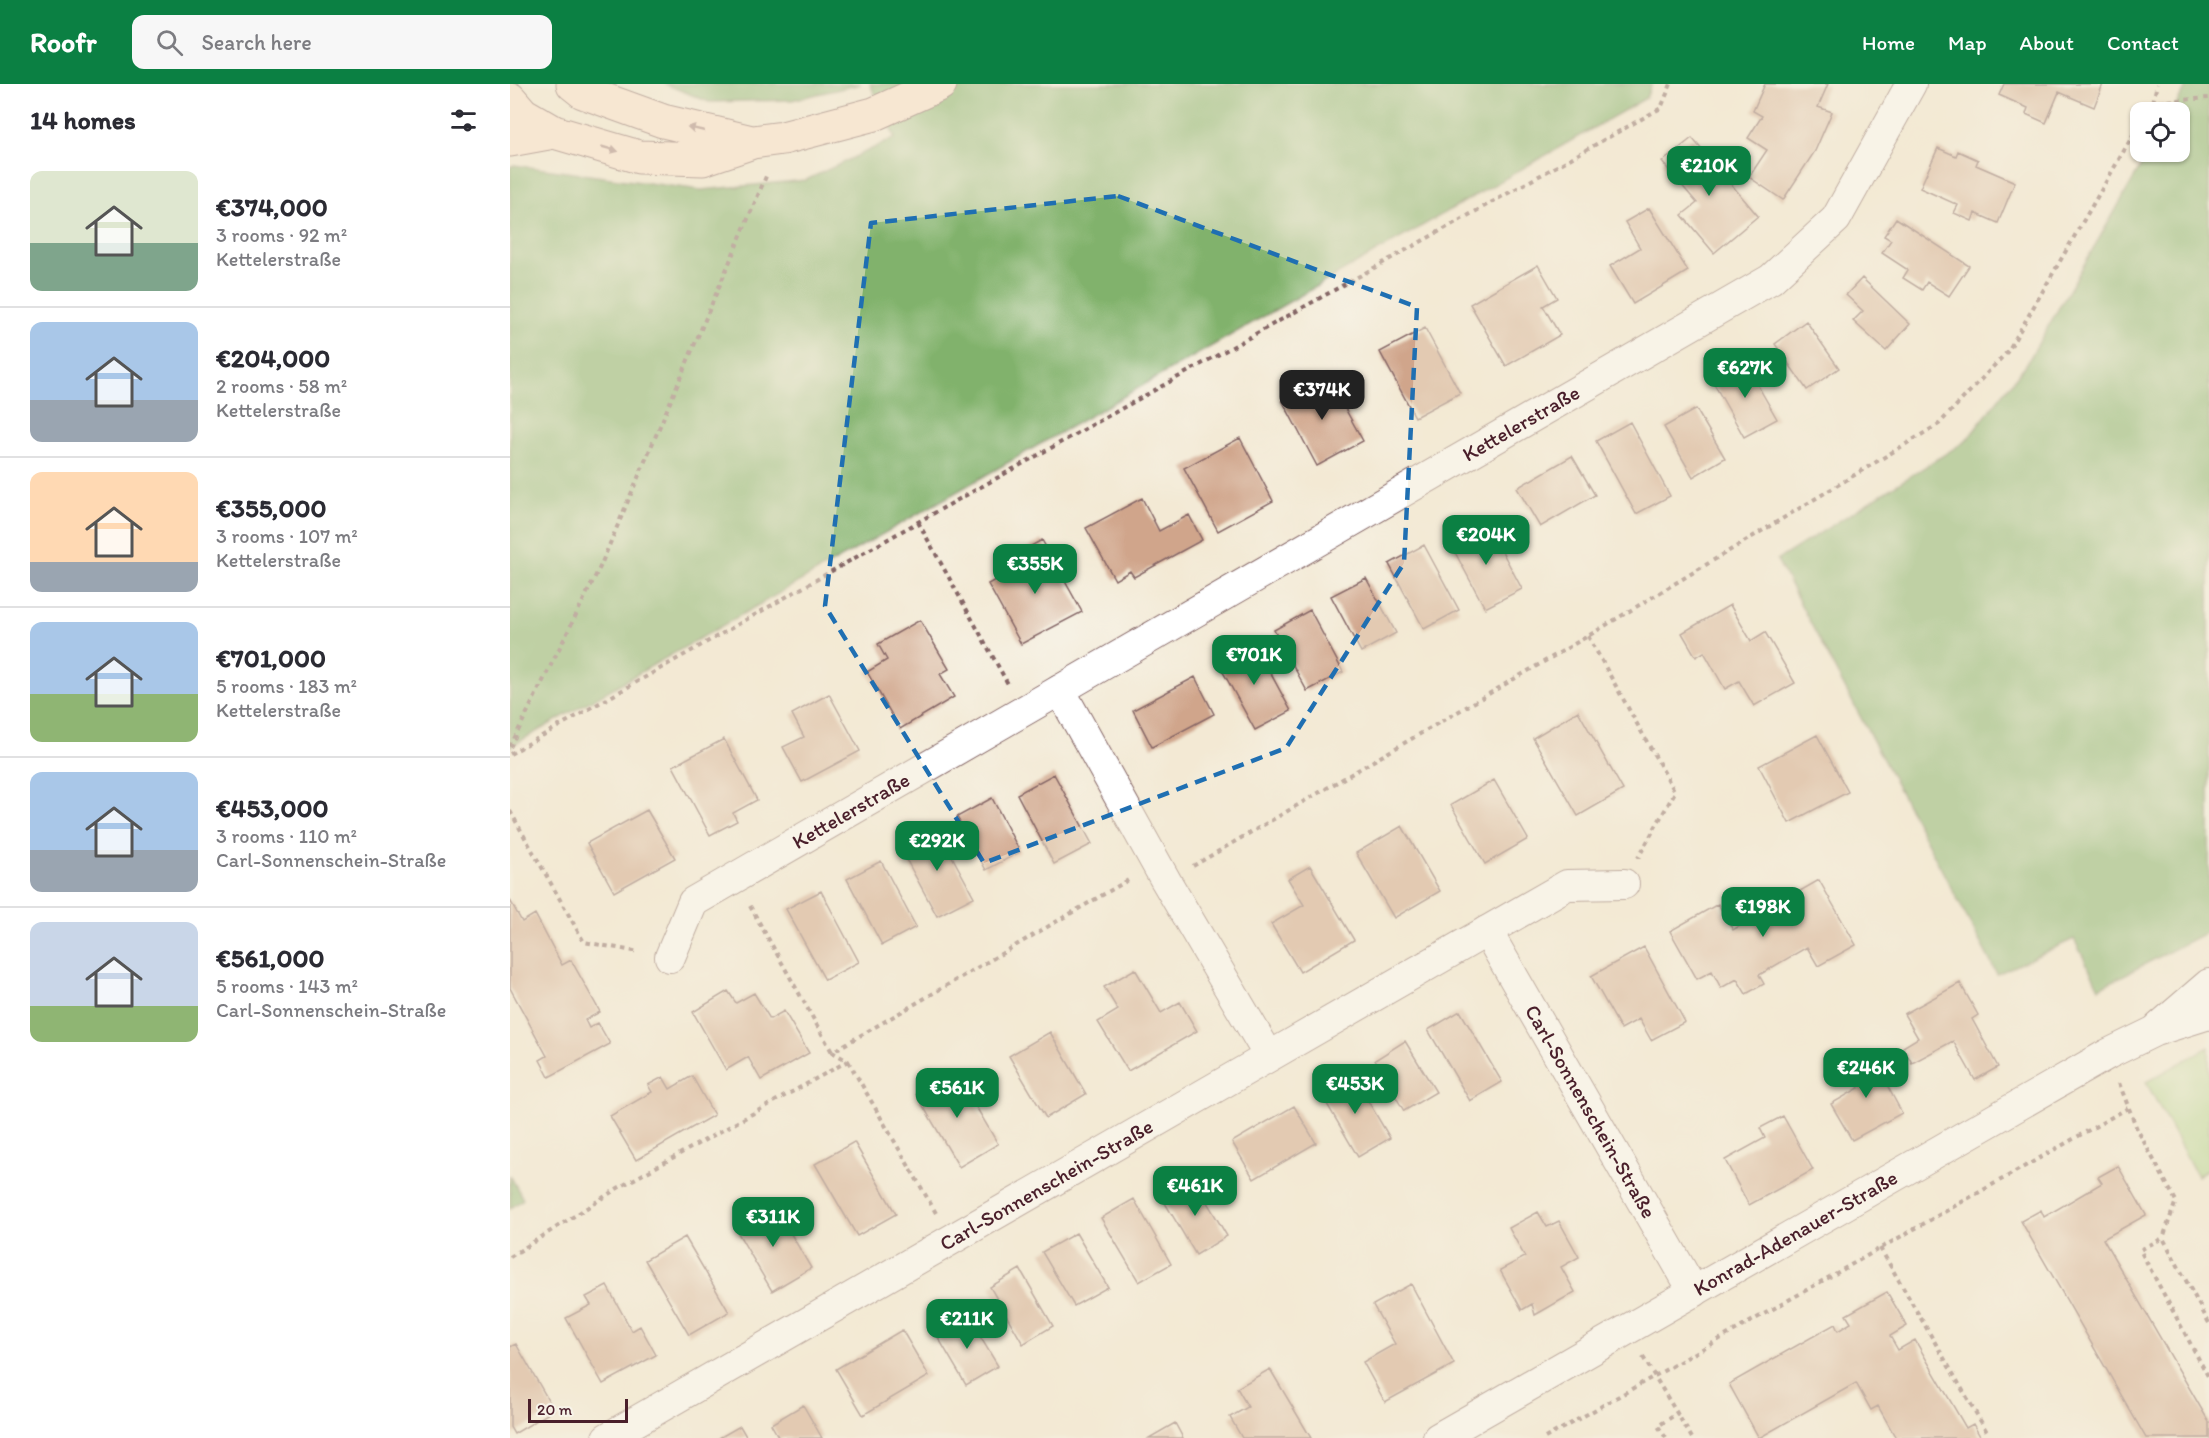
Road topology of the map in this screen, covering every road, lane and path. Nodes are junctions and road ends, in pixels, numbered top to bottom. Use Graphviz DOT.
graph roads {
  1 [pos="573,84"];
  2 [pos="606,84"];
  3 [pos="939,84"];
  4 [pos="1671,84"];
  5 [pos="1911,84"];
  6 [pos="2157,84"];
  7 [pos="2209,98"];
  8 [pos="510,99"];
  9 [pos="2153,102"];
  10 [pos="630,108"];
  11 [pos="554,132"];
  12 [pos="510,140"];
  13 [pos="2130,140"];
  14 [pos="761,155"];
  15 [pos="918,522"];
  16 [pos="1588,636"];
  17 [pos="1060,690"];
  18 [pos="1023,711"];
  19 [pos="510,747"];
  20 [pos="510,754"];
  21 [pos="510,811"];
  22 [pos="1162,872"];
  23 [pos="734,878"];
  24 [pos="1624,884"];
  25 [pos="1487,931"];
  26 [pos="670,957"];
  27 [pos="2209,984"];
  28 [pos="2209,1014"];
  29 [pos="2155,1030"];
  30 [pos="832,1052"];
  31 [pos="2108,1054"];
  32 [pos="1269,1056"];
  33 [pos="848,1061"];
  34 [pos="2127,1108"];
  35 [pos="2163,1238"];
  36 [pos="951,1240"];
  37 [pos="1880,1248"];
  38 [pos="510,1257"];
  39 [pos="1694,1292"];
  40 [pos="2209,1323"];
  41 [pos="1627,1331"];
  42 [pos="1655,1376"];
  43 [pos="2209,1377"];
  44 [pos="1678,1413"];
  45 [pos="1987,1432"];
  46 [pos="607,1438"];
  47 [pos="1438,1438"];
  48 [pos="1545,1438"];
  49 [pos="1666,1438"];
  50 [pos="1692,1438"];
  1 -- 10 [label="street"];
  2 -- 10 [label="street"];
  3 -- 14 [label="street"];
  4 -- 15 [label="path"];
  5 -- 17 [label="street, Kettelerstraße"];
  6 -- 9 [label="path"];
  7 -- 9 [label="path"];
  8 -- 11 [label="street"];
  14 -- 10 [label="street, one-way"];
  11 -- 12 [label="street"];
  11 -- 14 [label="street, one-way"];
  13 -- 16 [label="path"];
  14 -- 19 [label="path"];
  15 -- 18 [label="path"];
  15 -- 20 [label="path"];
  16 -- 22 [label="path"];
  16 -- 24 [label="path"];
  17 -- 18 [label="street, Kettelerstraße"];
  17 -- 22 [label="street"];
  18 -- 23 [label="street, Kettelerstraße"];
  21 -- 26 [label="path"];
  22 -- 30 [label="path"];
  22 -- 32 [label="street"];
  23 -- 26 [label="street, Kettelerstraße"];
  23 -- 30 [label="path"];
  24 -- 25 [label="street, Carl-Sonnenschein-Straße"];
  25 -- 32 [label="street, Carl-Sonnenschein-Straße"];
  25 -- 39 [label="street, Carl-Sonnenschein-Straße"];
  27 -- 29 [label="street, Konrad-Adenauer-Straße"];
  28 -- 29 [label="street, Konrad-Adenauer-Straße"];
  29 -- 31 [label="street, Konrad-Adenauer-Straße"];
  30 -- 33 [label="path"];
  31 -- 34 [label="path"];
  31 -- 39 [label="street, Konrad-Adenauer-Straße"];
  32 -- 36 [label="street, Carl-Sonnenschein-Straße"];
  33 -- 36 [label="path"];
  33 -- 38 [label="path"];
  34 -- 35 [label="path"];
  34 -- 37 [label="path"];
  35 -- 40 [label="path"];
  35 -- 43 [label="path"];
  36 -- 46 [label="street, Carl-Sonnenschein-Straße"];
  37 -- 42 [label="path"];
  37 -- 45 [label="path"];
  39 -- 41 [label="street, Konrad-Adenauer-Straße"];
  41 -- 42 [label="path"];
  41 -- 47 [label="street, Konrad-Adenauer-Straße"];
  42 -- 44 [label="path"];
  42 -- 48 [label="path"];
  44 -- 49 [label="path"];
  44 -- 50 [label="path"];
}
